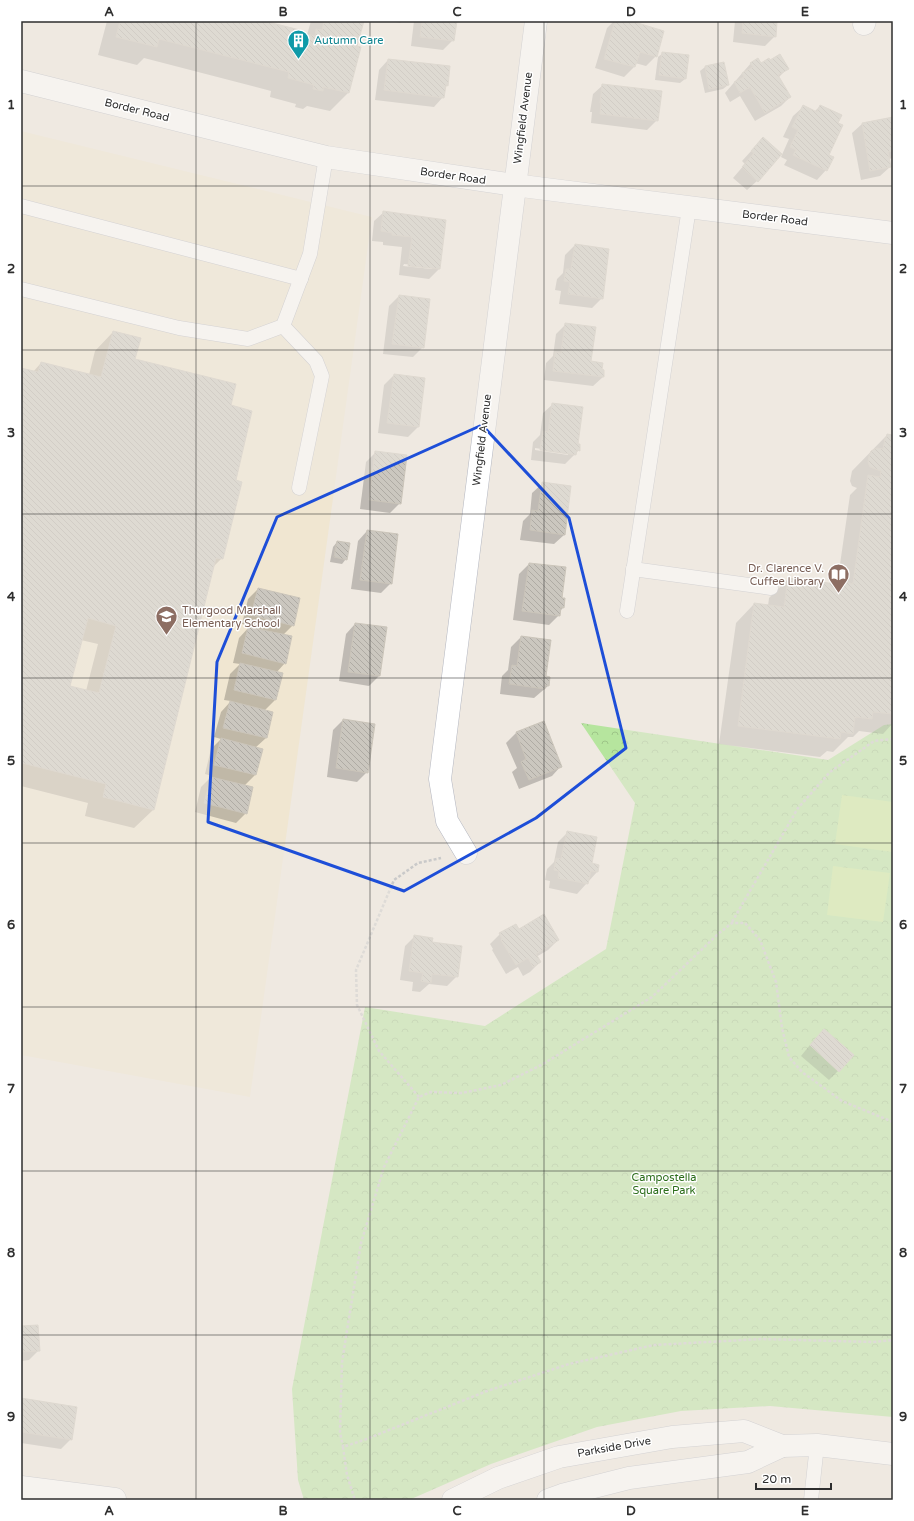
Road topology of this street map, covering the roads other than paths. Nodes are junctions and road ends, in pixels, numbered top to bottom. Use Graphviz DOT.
graph roads {
  1 [pos="536,21"];
  2 [pos="21,81"];
  3 [pos="326,157"];
  4 [pos="514,186"];
  5 [pos="21,206"];
  6 [pos="689,208"];
  7 [pos="893,233"];
  8 [pos="301,279"];
  9 [pos="21,289"];
  10 [pos="283,326"];
  11 [pos="299,488"];
  12 [pos="633,569"];
  13 [pos="771,588"];
  14 [pos="626,611"];
  15 [pos="466,853"];
  16 [pos="817,1444"];
  17 [pos="782,1446"];
  18 [pos="893,1454"];
  19 [pos="21,1487"];
  20 [pos="115,1499"];
  21 [pos="453,1500"];
  22 [pos="548,1500"];
  23 [pos="811,1500"];
  1 -- 4 [label="street, Wingfield Avenue"];
  2 -- 3 [label="street, Border Road"];
  3 -- 4 [label="street, Border Road"];
  3 -- 8 [label="lane"];
  4 -- 6 [label="street, Border Road"];
  4 -- 15 [label="street, Wingfield Avenue"];
  5 -- 8 [label="lane"];
  6 -- 7 [label="street, Border Road"];
  6 -- 12 [label="lane"];
  8 -- 10 [label="lane"];
  9 -- 10 [label="lane"];
  10 -- 11 [label="lane"];
  12 -- 13 [label="lane"];
  12 -- 14 [label="lane"];
  16 -- 17 [label="street, Parkside Drive"];
  16 -- 18 [label="street, Parkside Drive"];
  16 -- 23 [label="lane"];
  17 -- 21 [label="street, Parkside Drive"];
  17 -- 22 [label="street, Parkside Drive"];
  19 -- 20 [label="street"];
}
